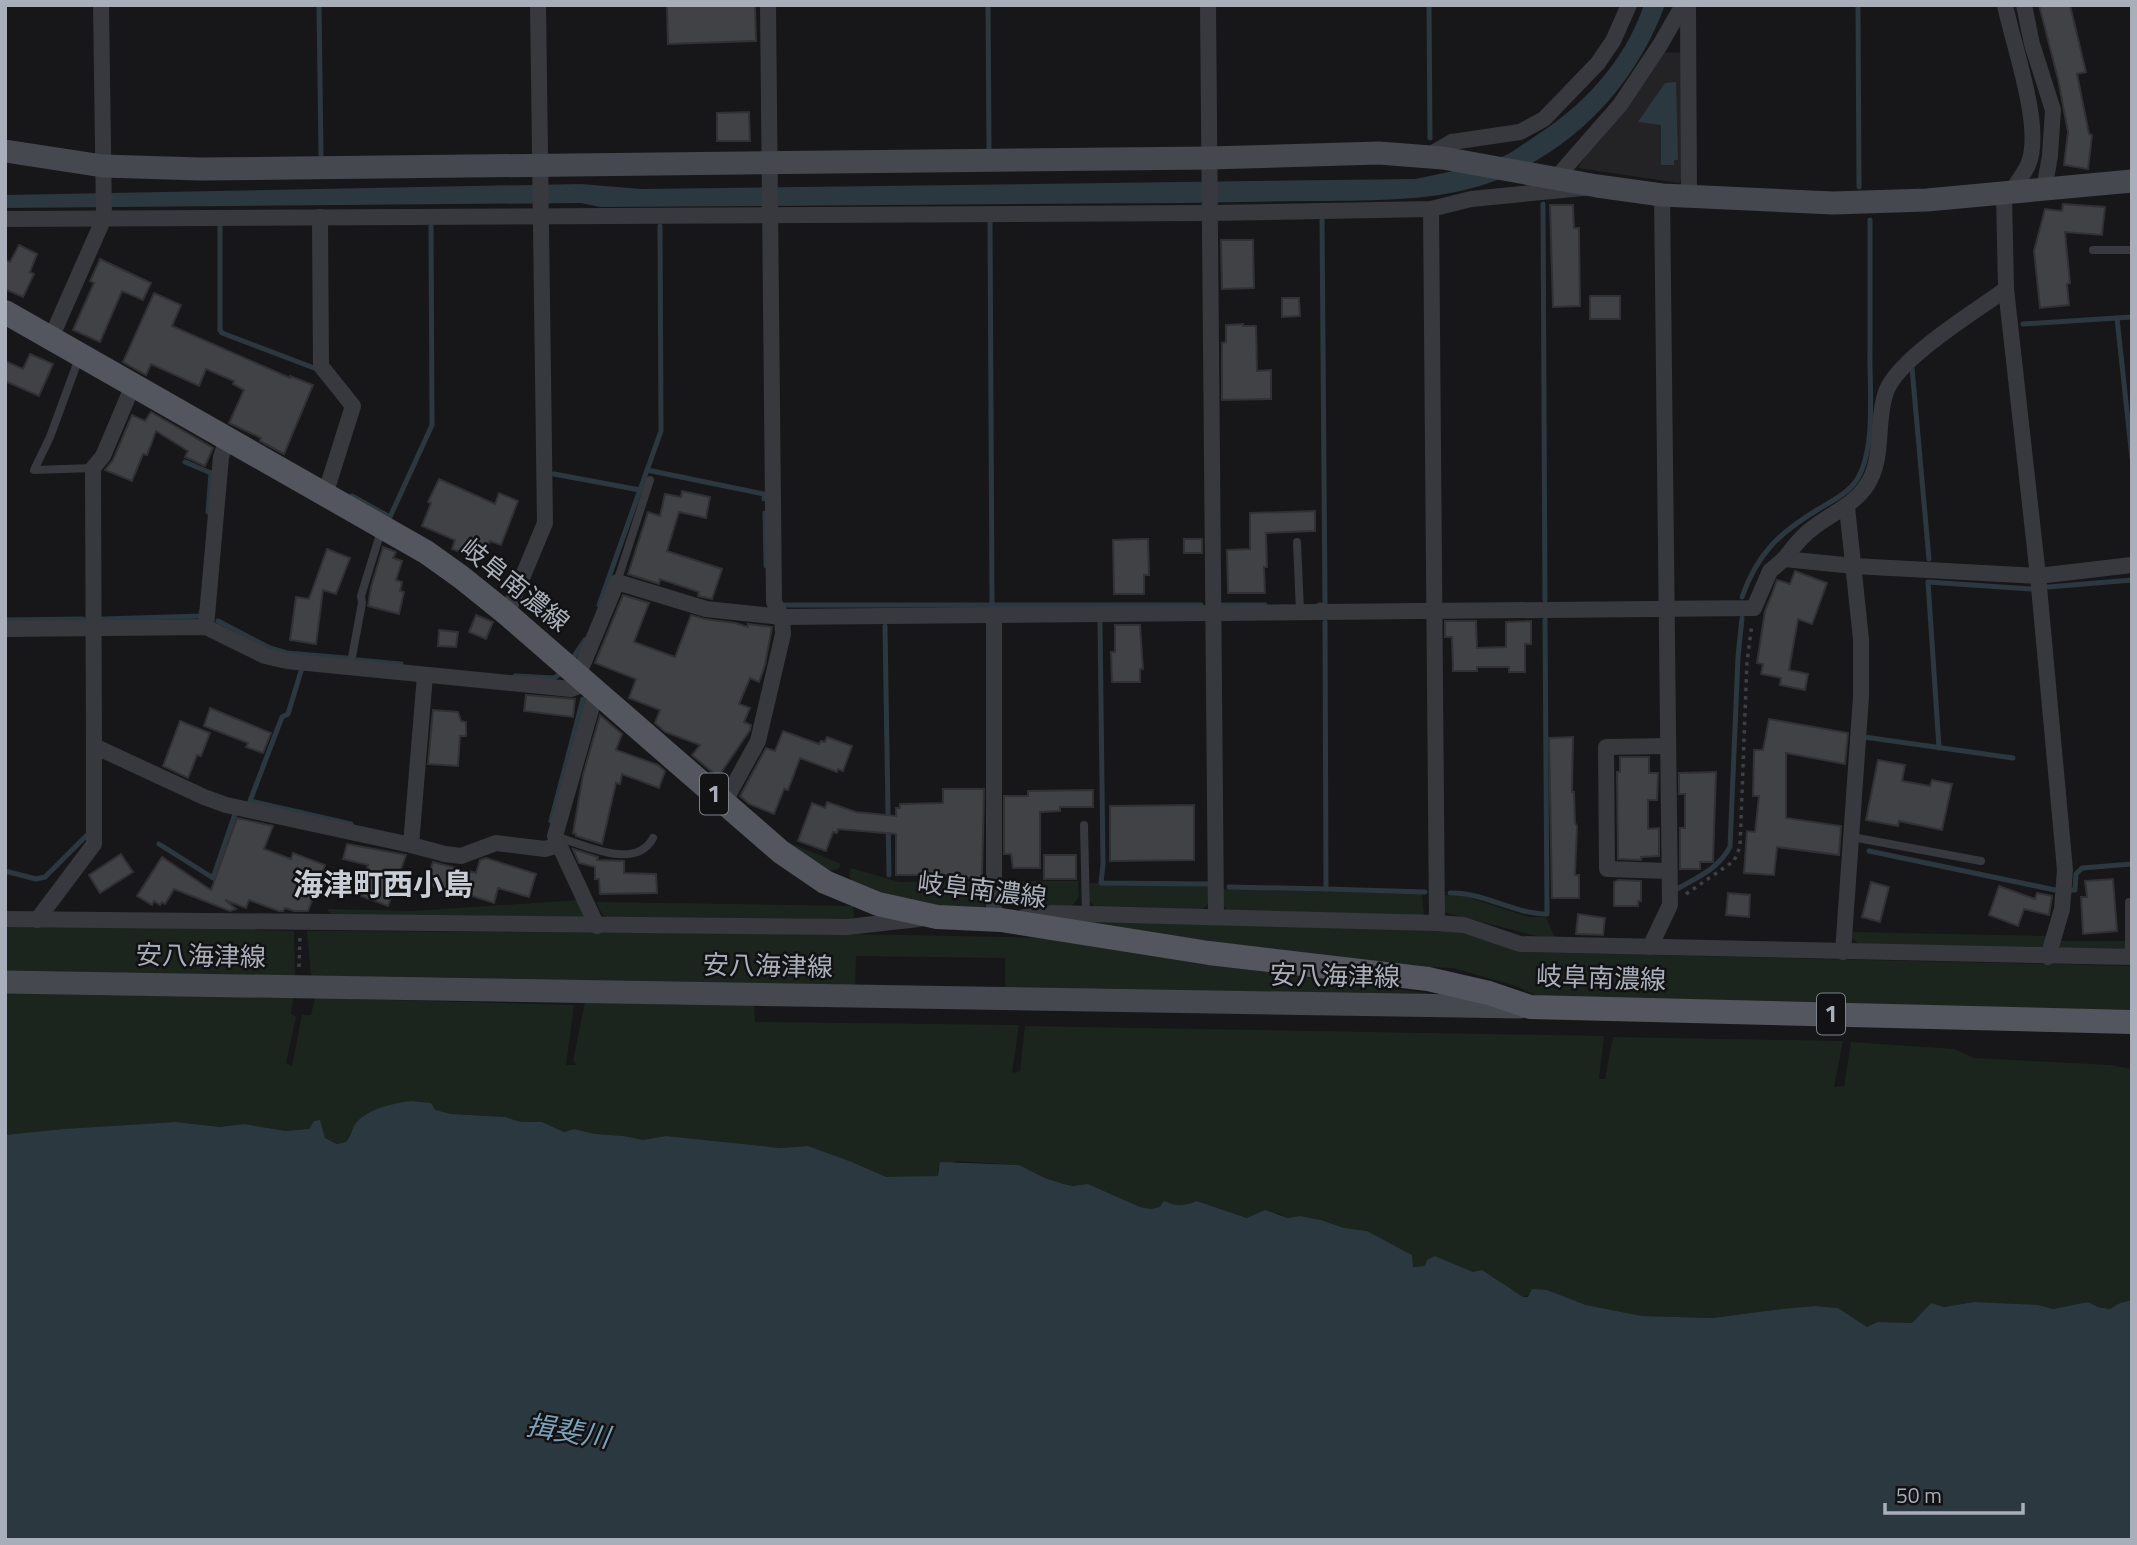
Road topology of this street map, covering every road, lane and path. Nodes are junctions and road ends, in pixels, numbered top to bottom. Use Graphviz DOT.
graph roads {
  1 [pos="101,5"];
  2 [pos="538,5"];
  3 [pos="768,5"];
  4 [pos="1208,5"];
  5 [pos="1629,5"];
  6 [pos="1685,5"];
  7 [pos="2005,5"];
  8 [pos="2024,5"];
  9 [pos="5,151"];
  10 [pos="1434,158"];
  11 [pos="1209,164"];
  12 [pos="768,171"];
  13 [pos="539,173"];
  14 [pos="103,176"];
  15 [pos="1545,176"];
  16 [pos="2132,181"];
  17 [pos="1597,186"];
  18 [pos="2044,189"];
  19 [pos="2007,193"];
  20 [pos="1662,195"];
  21 [pos="1689,196"];
  22 [pos="1210,209"];
  23 [pos="1431,209"];
  24 [pos="540,210"];
  25 [pos="769,213"];
  26 [pos="104,215"];
  27 [pos="320,217"];
  28 [pos="5,219"];
  29 [pos="2093,250"];
  30 [pos="2132,250"];
  31 [pos="2006,289"];
  32 [pos="6,314"];
  33 [pos="51,338"];
  34 [pos="80,355"];
  35 [pos="133,385"];
  36 [pos="227,439"];
  37 [pos="93,468"];
  38 [pos="650,480"];
  39 [pos="325,495"];
  40 [pos="1847,507"];
  41 [pos="382,527"];
  42 [pos="1297,542"];
  43 [pos="1784,559"];
  44 [pos="2132,565"];
  45 [pos="1854,566"];
  46 [pos="2038,576"];
  47 [pos="617,582"];
  48 [pos="1754,608"];
  49 [pos="1666,609"];
  50 [pos="1213,612"];
  51 [pos="1300,612"];
  52 [pos="1433,612"];
  53 [pos="507,614"];
  54 [pos="995,616"];
  55 [pos="782,617"];
  56 [pos="94,627"];
  57 [pos="206,627"];
  58 [pos="5,629"];
  59 [pos="350,667"];
  60 [pos="425,675"];
  61 [pos="586,683"];
  62 [pos="94,746"];
  63 [pos="1668,746"];
  64 [pos="724,803"];
  65 [pos="1084,825"];
  66 [pos="1852,837"];
  67 [pos="653,838"];
  68 [pos="557,840"];
  69 [pos="411,845"];
  70 [pos="1981,861"];
  71 [pos="1669,871"];
  72 [pos="2129,902"];
  73 [pos="1670,905"];
  74 [pos="1086,914"];
  75 [pos="1216,916"];
  76 [pos="937,917"];
  77 [pos="5,919"];
  78 [pos="37,920"];
  79 [pos="998,920"];
  80 [pos="301,923"];
  81 [pos="1437,923"];
  82 [pos="597,926"];
  83 [pos="1650,947"];
  84 [pos="1843,952"];
  85 [pos="2048,957"];
  86 [pos="2130,957"];
  87 [pos="5,982"];
  88 [pos="298,985"];
  89 [pos="1530,1007"];
  90 [pos="2132,1021"];
  1 -- 14 [label="street"];
  2 -- 13 [label="street"];
  3 -- 12 [label="street"];
  4 -- 11 [label="street"];
  5 -- 10 [label="street"];
  6 -- 15 [label="street"];
  6 -- 21 [label="street"];
  7 -- 19 [label="street"];
  8 -- 18 [label="street"];
  9 -- 14 [label="street"];
  10 -- 11 [label="street"];
  10 -- 15 [label="street"];
  11 -- 12 [label="street"];
  11 -- 22 [label="street"];
  12 -- 13 [label="street"];
  12 -- 25 [label="street"];
  13 -- 14 [label="street"];
  13 -- 24 [label="street"];
  14 -- 26 [label="street"];
  15 -- 17 [label="street"];
  16 -- 18 [label="street"];
  17 -- 20 [label="street"];
  17 -- 23 [label="street"];
  18 -- 19 [label="street"];
  19 -- 21 [label="street"];
  19 -- 31 [label="street"];
  20 -- 21 [label="street"];
  20 -- 49 [label="street"];
  22 -- 23 [label="street"];
  22 -- 25 [label="street"];
  22 -- 50 [label="street"];
  23 -- 52 [label="street"];
  24 -- 25 [label="street"];
  24 -- 27 [label="street"];
  24 -- 53 [label="street"];
  25 -- 55 [label="street"];
  26 -- 27 [label="street"];
  26 -- 28 [label="street"];
  26 -- 33 [label="street"];
  27 -- 39 [label="street"];
  29 -- 30 [label="lane"];
  31 -- 40 [label="street"];
  31 -- 46 [label="street"];
  32 -- 33 [label="main road, 岐阜南濃線 / 1"];
  33 -- 34 [label="main road, 岐阜南濃線 / 1"];
  34 -- 35 [label="main road, 岐阜南濃線 / 1"];
  34 -- 37 [label="lane"];
  35 -- 36 [label="main road, 岐阜南濃線 / 1"];
  35 -- 37 [label="street"];
  36 -- 39 [label="main road, 岐阜南濃線 / 1"];
  36 -- 57 [label="street"];
  37 -- 56 [label="street"];
  38 -- 47 [label="lane"];
  39 -- 41 [label="main road, 岐阜南濃線 / 1"];
  40 -- 43 [label="street"];
  40 -- 45 [label="street"];
  41 -- 53 [label="main road, 岐阜南濃線 / 1"];
  41 -- 59 [label="lane"];
  42 -- 51 [label="lane"];
  43 -- 45 [label="street"];
  43 -- 48 [label="street"];
  44 -- 46 [label="street"];
  45 -- 46 [label="street"];
  45 -- 66 [label="street"];
  46 -- 85 [label="street"];
  47 -- 55 [label="street"];
  47 -- 61 [label="street"];
  48 -- 49 [label="street"];
  48 -- 73 [label="path"];
  49 -- 52 [label="street"];
  49 -- 63 [label="street"];
  50 -- 51 [label="street"];
  50 -- 54 [label="street"];
  50 -- 75 [label="street"];
  51 -- 52 [label="street"];
  52 -- 81 [label="street"];
  53 -- 61 [label="main road, 岐阜南濃線 / 1"];
  54 -- 55 [label="street"];
  54 -- 79 [label="street"];
  55 -- 64 [label="street"];
  56 -- 57 [label="street"];
  56 -- 58 [label="street"];
  56 -- 62 [label="street"];
  57 -- 59 [label="street"];
  59 -- 60 [label="street"];
  60 -- 61 [label="street"];
  60 -- 69 [label="street"];
  61 -- 64 [label="main road, 岐阜南濃線 / 1"];
  61 -- 68 [label="street"];
  62 -- 69 [label="street"];
  62 -- 78 [label="street"];
  63 -- 71 [label="street"];
  63 -- 71 [label="street"];
  64 -- 76 [label="main road, 岐阜南濃線 / 1"];
  65 -- 74 [label="lane"];
  66 -- 70 [label="lane"];
  66 -- 84 [label="street"];
  67 -- 68 [label="lane"];
  68 -- 69 [label="street"];
  68 -- 82 [label="street"];
  71 -- 73 [label="street"];
  72 -- 86 [label="lane"];
  73 -- 83 [label="street"];
  74 -- 75 [label="street"];
  74 -- 79 [label="street"];
  75 -- 81 [label="street"];
  76 -- 79 [label="main road, 岐阜南濃線 / 1"];
  76 -- 82 [label="street"];
  77 -- 78 [label="street"];
  78 -- 80 [label="street"];
  79 -- 89 [label="main road, 岐阜南濃線 / 1"];
  80 -- 82 [label="street"];
  80 -- 88 [label="path"];
  81 -- 83 [label="street"];
  83 -- 84 [label="street"];
  84 -- 85 [label="street"];
  85 -- 86 [label="street"];
  87 -- 88 [label="street, 安八海津線"];
  88 -- 89 [label="street, 安八海津線"];
  89 -- 90 [label="main road, 岐阜南濃線 / 1"];
}
